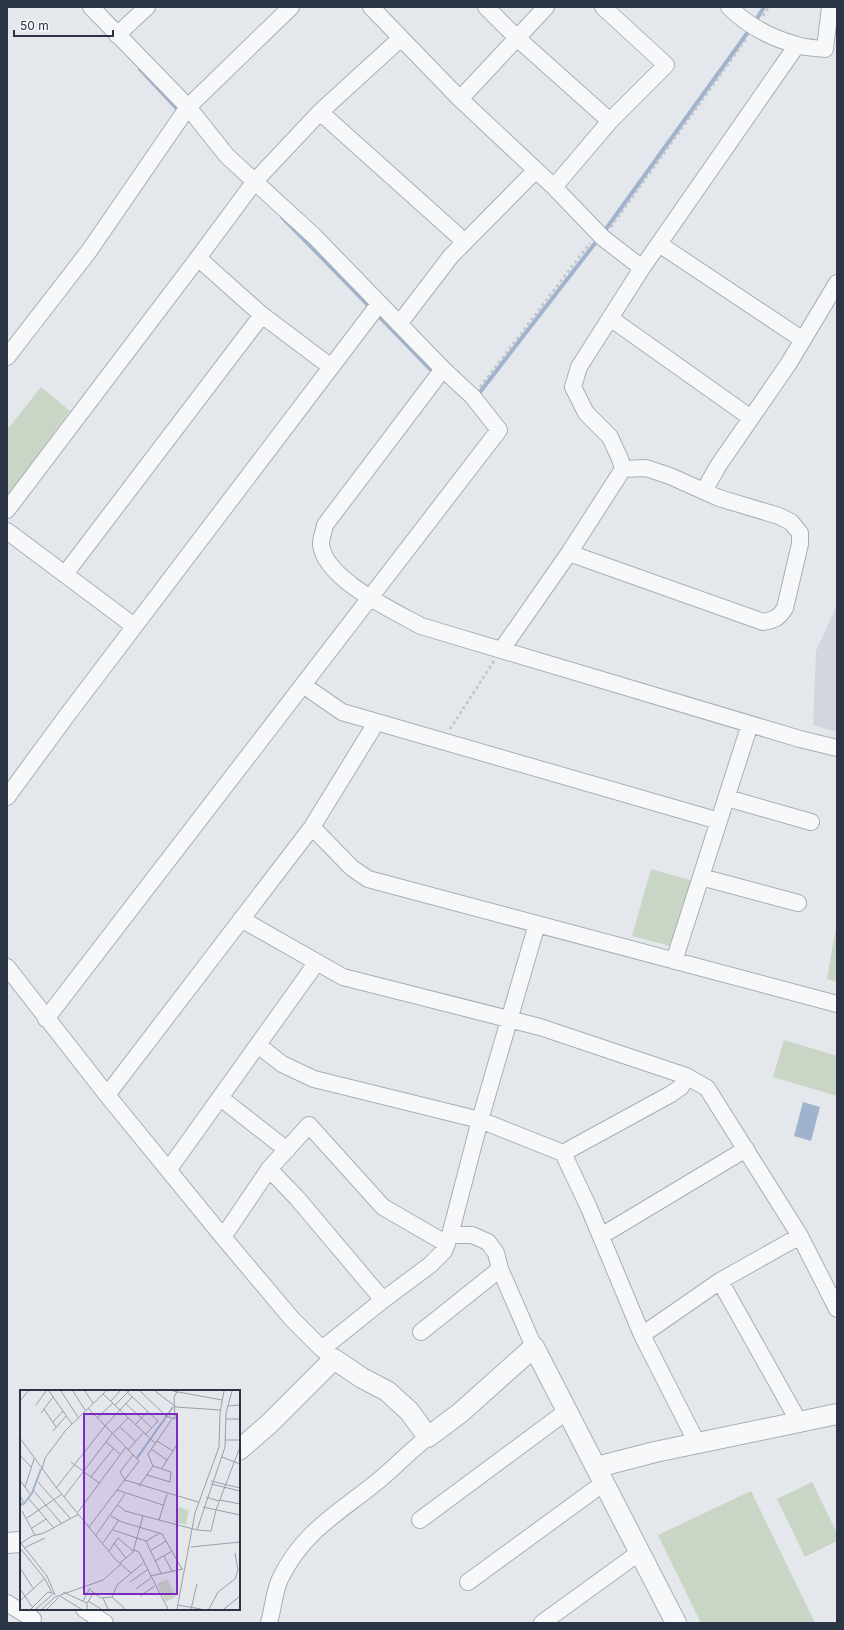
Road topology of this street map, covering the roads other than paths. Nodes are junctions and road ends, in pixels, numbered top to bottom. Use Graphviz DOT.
graph roads {
  1 [pos="91,7"];
  2 [pos="147,7"];
  3 [pos="290,7"];
  4 [pos="370,7"];
  5 [pos="486,7"];
  6 [pos="546,7"];
  7 [pos="603,7"];
  8 [pos="728,7"];
  9 [pos="830,7"];
  10 [pos="117,35"];
  11 [pos="517,38"];
  12 [pos="400,39"];
  13 [pos="797,45"];
  14 [pos="460,99"];
  15 [pos="188,107"];
  16 [pos="320,112"];
  17 [pos="610,122"];
  18 [pos="536,170"];
  19 [pos="254,181"];
  20 [pos="554,187"];
  21 [pos="464,242"];
  22 [pos="659,244"];
  23 [pos="198,258"];
  24 [pos="642,268"];
  25 [pos="837,283"];
  26 [pos="379,304"];
  27 [pos="262,315"];
  28 [pos="610,318"];
  29 [pos="399,324"];
  30 [pos="803,340"];
  31 [pos="7,357"];
  32 [pos="331,368"];
  33 [pos="443,369"];
  34 [pos="751,418"];
  35 [pos="622,469"];
  36 [pos="704,491"];
  37 [pos="7,510"];
  38 [pos="7,531"];
  39 [pos="569,553"];
  40 [pos="65,574"];
  41 [pos="370,599"];
  42 [pos="134,626"];
  43 [pos="502,649"];
  44 [pos="303,685"];
  45 [pos="376,723"];
  46 [pos="750,724"];
  47 [pos="837,748"];
  48 [pos="7,797"];
  49 [pos="726,798"];
  50 [pos="719,821"];
  51 [pos="812,822"];
  52 [pos="312,827"];
  53 [pos="701,878"];
  54 [pos="798,903"];
  55 [pos="241,919"];
  56 [pos="537,924"];
  57 [pos="674,961"];
  58 [pos="316,962"];
  59 [pos="7,967"];
  60 [pos="837,1004"];
  61 [pos="46,1018"];
  62 [pos="510,1020"];
  63 [pos="263,1049"];
  64 [pos="686,1076"];
  65 [pos="107,1095"];
  66 [pos="227,1103"];
  67 [pos="480,1120"];
  68 [pos="746,1149"];
  69 [pos="287,1150"];
  70 [pos="563,1153"];
  71 [pos="169,1169"];
  72 [pos="269,1169"];
  73 [pos="601,1236"];
  74 [pos="800,1236"];
  75 [pos="223,1237"];
  76 [pos="448,1240"];
  77 [pos="500,1269"];
  78 [pos="720,1281"];
  79 [pos="383,1300"];
  80 [pos="837,1309"];
  81 [pos="421,1332"];
  82 [pos="642,1335"];
  83 [pos="534,1347"];
  84 [pos="328,1354"];
  85 [pos="567,1411"];
  86 [pos="837,1414"];
  87 [pos="799,1422"];
  88 [pos="428,1438"];
  89 [pos="697,1443"];
  90 [pos="240,1449"];
  91 [pos="601,1474"];
  92 [pos="420,1520"];
  93 [pos="20,1542"];
  94 [pos="7,1543"];
  95 [pos="640,1552"];
  96 [pos="468,1582"];
  97 [pos="7,1603"];
  98 [pos="20,1610"];
  99 [pos="21,1610"];
  100 [pos="86,1615"];
  101 [pos="35,1617"];
  102 [pos="106,1623"];
  103 [pos="269,1623"];
  104 [pos="542,1623"];
  105 [pos="676,1623"];
  1 -- 10 [label="street"];
  2 -- 10 [label="street"];
  3 -- 15 [label="street"];
  4 -- 12 [label="street"];
  5 -- 11 [label="street"];
  6 -- 11 [label="street"];
  7 -- 17 [label="street"];
  8 -- 13 [label="street"];
  9 -- 13 [label="street"];
  10 -- 15 [label="street"];
  11 -- 14 [label="street"];
  11 -- 17 [label="street"];
  12 -- 14 [label="street"];
  12 -- 16 [label="street"];
  13 -- 22 [label="street"];
  14 -- 18 [label="street"];
  15 -- 19 [label="street"];
  15 -- 31 [label="street"];
  16 -- 19 [label="street"];
  16 -- 21 [label="street"];
  17 -- 20 [label="street"];
  18 -- 20 [label="street"];
  18 -- 21 [label="street"];
  19 -- 23 [label="street"];
  19 -- 26 [label="street"];
  20 -- 24 [label="street"];
  21 -- 29 [label="street"];
  22 -- 24 [label="street"];
  22 -- 30 [label="street"];
  23 -- 27 [label="street"];
  23 -- 37 [label="street"];
  24 -- 28 [label="street"];
  25 -- 30 [label="street"];
  26 -- 29 [label="street"];
  26 -- 32 [label="street"];
  27 -- 32 [label="street"];
  27 -- 40 [label="street"];
  28 -- 34 [label="street"];
  28 -- 35 [label="street"];
  29 -- 33 [label="street"];
  30 -- 34 [label="street"];
  32 -- 42 [label="street"];
  33 -- 41 [label="street"];
  33 -- 41 [label="street"];
  34 -- 36 [label="street"];
  35 -- 36 [label="street"];
  35 -- 39 [label="street"];
  36 -- 39 [label="street"];
  38 -- 40 [label="street"];
  39 -- 43 [label="street"];
  40 -- 42 [label="street"];
  41 -- 43 [label="street"];
  41 -- 44 [label="street"];
  42 -- 48 [label="street"];
  43 -- 46 [label="street"];
  44 -- 45 [label="street"];
  44 -- 61 [label="street"];
  45 -- 50 [label="street"];
  45 -- 52 [label="street"];
  46 -- 47 [label="street"];
  46 -- 49 [label="street"];
  49 -- 50 [label="street"];
  49 -- 51 [label="street"];
  50 -- 53 [label="street"];
  52 -- 55 [label="street"];
  52 -- 56 [label="street"];
  53 -- 54 [label="street"];
  53 -- 57 [label="street"];
  55 -- 58 [label="street"];
  55 -- 65 [label="street"];
  56 -- 57 [label="street"];
  56 -- 62 [label="street"];
  57 -- 60 [label="street"];
  58 -- 62 [label="street"];
  58 -- 71 [label="street"];
  59 -- 61 [label="street"];
  61 -- 65 [label="street"];
  62 -- 64 [label="street"];
  62 -- 67 [label="street"];
  63 -- 67 [label="street"];
  64 -- 68 [label="street"];
  64 -- 70 [label="street"];
  65 -- 71 [label="street"];
  66 -- 69 [label="street"];
  67 -- 70 [label="street"];
  67 -- 76 [label="street"];
  68 -- 73 [label="street"];
  68 -- 74 [label="street"];
  69 -- 72 [label="street"];
  69 -- 76 [label="street"];
  70 -- 73 [label="street"];
  71 -- 75 [label="street"];
  72 -- 75 [label="street"];
  72 -- 79 [label="street"];
  73 -- 82 [label="street"];
  74 -- 78 [label="street"];
  74 -- 80 [label="street"];
  75 -- 84 [label="street"];
  76 -- 77 [label="street"];
  76 -- 79 [label="street"];
  77 -- 81 [label="street"];
  77 -- 83 [label="street"];
  78 -- 82 [label="street"];
  78 -- 87 [label="street"];
  79 -- 84 [label="street"];
  82 -- 89 [label="street"];
  83 -- 85 [label="street"];
  83 -- 88 [label="street"];
  84 -- 88 [label="street"];
  84 -- 90 [label="street"];
  85 -- 91 [label="street"];
  85 -- 92 [label="street"];
  86 -- 87 [label="street"];
  87 -- 89 [label="street"];
  88 -- 103 [label="street"];
  89 -- 91 [label="street"];
  91 -- 95 [label="street"];
  91 -- 96 [label="street"];
  93 -- 94 [label="street"];
  95 -- 104 [label="street"];
  95 -- 105 [label="street"];
  97 -- 98 [label="street"];
  99 -- 101 [label="street"];
  100 -- 102 [label="street"];
}
